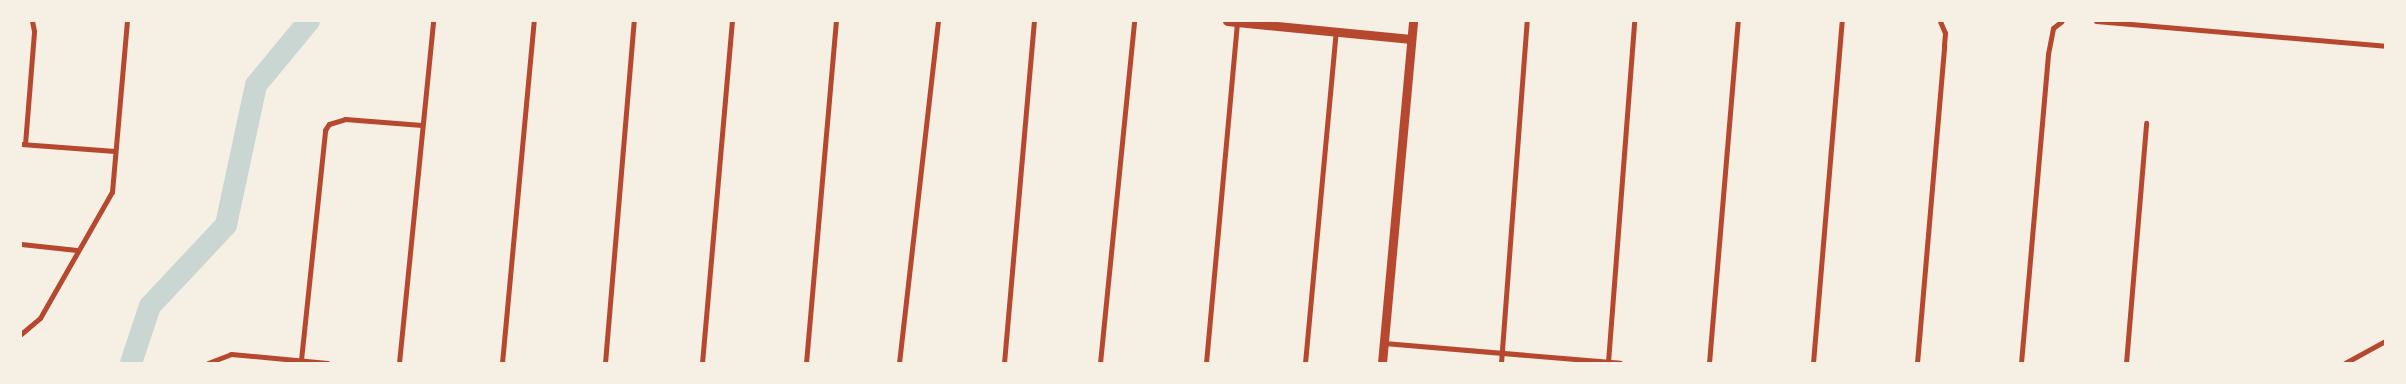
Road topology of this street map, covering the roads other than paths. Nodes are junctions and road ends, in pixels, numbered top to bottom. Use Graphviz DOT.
graph roads {
  1 [pos="32,21"];
  2 [pos="127,21"];
  3 [pos="433,21"];
  4 [pos="534,21"];
  5 [pos="634,21"];
  6 [pos="732,21"];
  7 [pos="836,21"];
  8 [pos="938,21"];
  9 [pos="1034,21"];
  10 [pos="1134,21"];
  11 [pos="1413,21"];
  12 [pos="1527,21"];
  13 [pos="1634,21"];
  14 [pos="1738,21"];
  15 [pos="1842,21"];
  16 [pos="1940,21"];
  17 [pos="2062,21"];
  18 [pos="2096,21"];
  19 [pos="1231,22"];
  20 [pos="1336,32"];
  21 [pos="1411,39"];
  22 [pos="2385,46"];
  23 [pos="2146,123"];
  24 [pos="422,125"];
  25 [pos="23,144"];
  26 [pos="115,151"];
  27 [pos="21,244"];
  28 [pos="78,250"];
  29 [pos="21,334"];
  30 [pos="2385,341"];
  31 [pos="1384,342"];
  32 [pos="1502,353"];
  33 [pos="301,360"];
  34 [pos="1608,362"];
  35 [pos="208,363"];
  36 [pos="328,363"];
  37 [pos="399,363"];
  38 [pos="502,363"];
  39 [pos="605,363"];
  40 [pos="702,363"];
  41 [pos="806,363"];
  42 [pos="899,363"];
  43 [pos="1004,363"];
  44 [pos="1100,363"];
  45 [pos="1206,363"];
  46 [pos="1305,363"];
  47 [pos="1382,363"];
  48 [pos="1500,363"];
  49 [pos="1620,363"];
  50 [pos="1709,363"];
  51 [pos="1813,363"];
  52 [pos="1917,363"];
  53 [pos="2021,363"];
  54 [pos="2126,363"];
  55 [pos="2345,363"];
  1 -- 25 [label="street"];
  2 -- 26 [label="street"];
  3 -- 24 [label="street"];
  4 -- 38 [label="street"];
  5 -- 39 [label="street"];
  6 -- 40 [label="street"];
  7 -- 41 [label="street"];
  8 -- 42 [label="street"];
  9 -- 43 [label="street"];
  10 -- 44 [label="street"];
  11 -- 21 [label="street"];
  12 -- 32 [label="street"];
  13 -- 34 [label="street"];
  14 -- 50 [label="street"];
  15 -- 51 [label="street"];
  16 -- 52 [label="street"];
  17 -- 53 [label="street"];
  18 -- 22 [label="street"];
  19 -- 20 [label="street"];
  19 -- 45 [label="street"];
  20 -- 21 [label="street"];
  20 -- 46 [label="street"];
  21 -- 31 [label="street"];
  23 -- 54 [label="street"];
  24 -- 33 [label="street"];
  24 -- 37 [label="street"];
  25 -- 26 [label="street"];
  26 -- 28 [label="street"];
  27 -- 28 [label="street"];
  28 -- 29 [label="street"];
  30 -- 55 [label="street"];
  31 -- 32 [label="street"];
  31 -- 47 [label="street"];
  32 -- 34 [label="street"];
  32 -- 48 [label="street"];
  33 -- 35 [label="street"];
  33 -- 36 [label="street"];
  34 -- 49 [label="street"];
}
